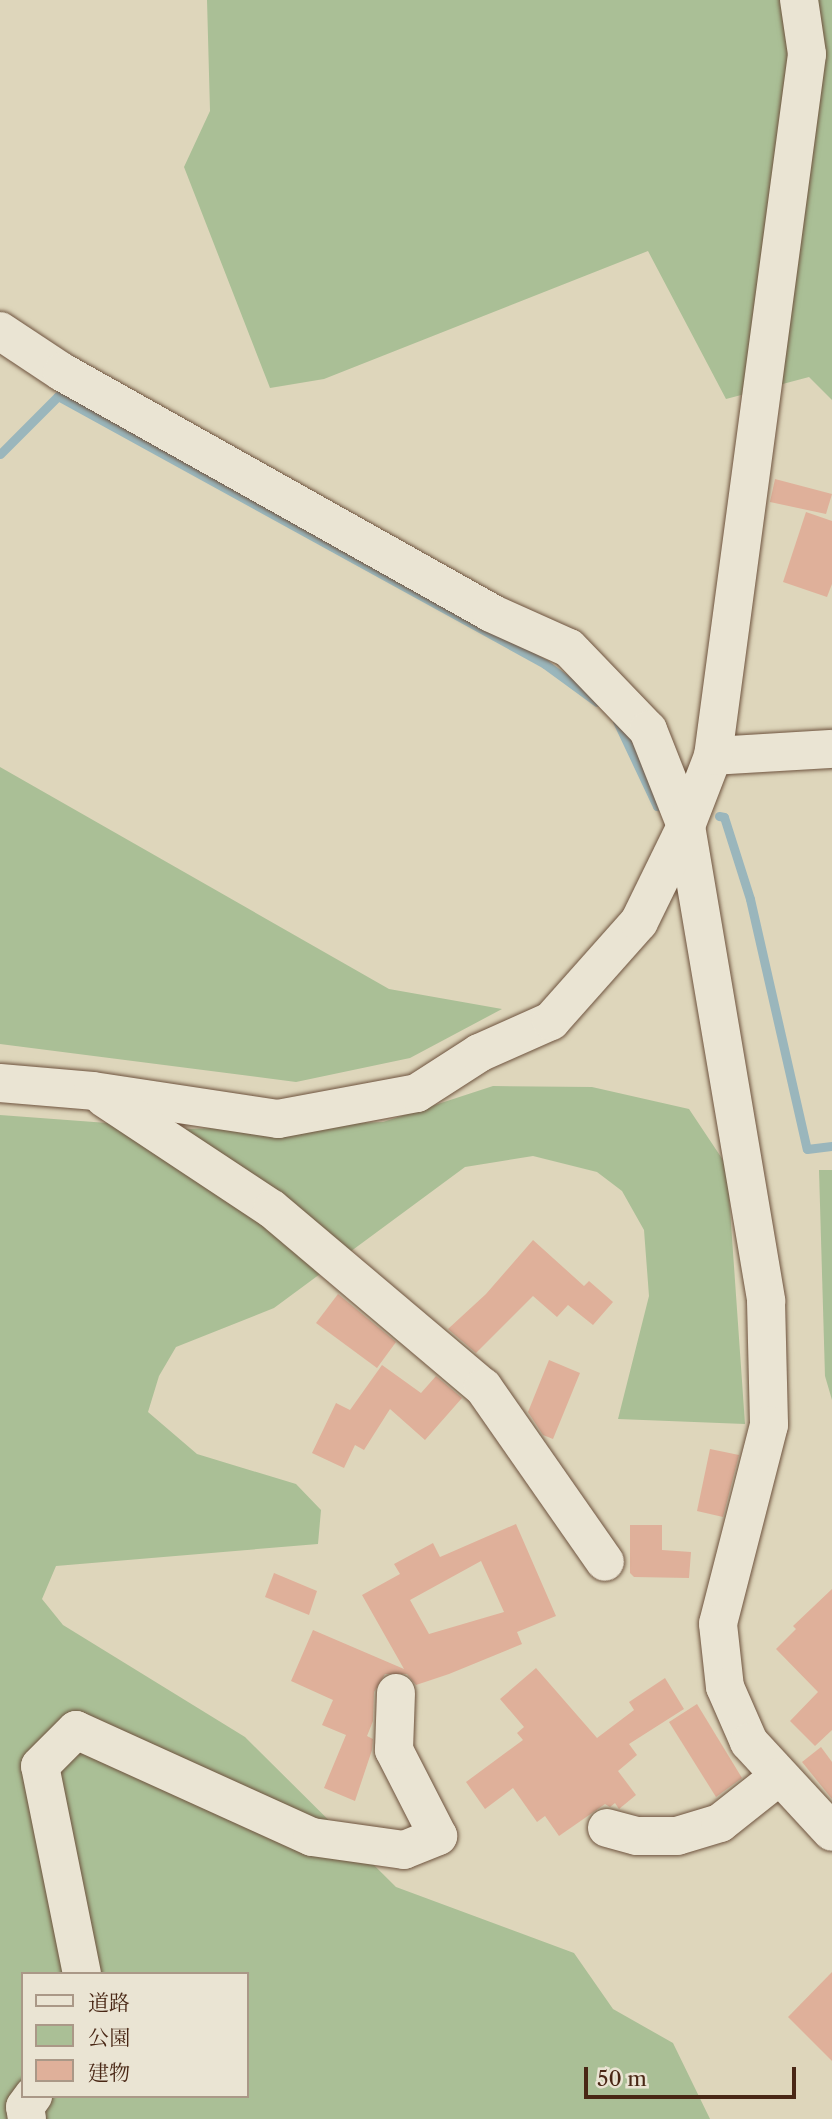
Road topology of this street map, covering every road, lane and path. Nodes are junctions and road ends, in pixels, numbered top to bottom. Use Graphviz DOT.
graph roads {
  1 [pos="799,0"];
  2 [pos="0,331"];
  3 [pos="832,749"];
  4 [pos="713,757"];
  5 [pos="686,826"];
  6 [pos="0,1083"];
  7 [pos="93,1091"];
  8 [pos="605,1562"];
  9 [pos="396,1693"];
  10 [pos="778,1777"];
  11 [pos="607,1828"];
  12 [pos="832,1832"];
  13 [pos="82,1972"];
  14 [pos="32,2098"];
  15 [pos="27,2119"];
  1 -- 4 [label="street"];
  2 -- 5 [label="street"];
  3 -- 4 [label="street"];
  4 -- 5 [label="street"];
  5 -- 7 [label="street"];
  5 -- 10 [label="street"];
  6 -- 7 [label="street"];
  7 -- 8 [label="street"];
  9 -- 13 [label="street"];
  10 -- 11 [label="street"];
  10 -- 12 [label="street"];
  14 -- 15 [label="street"];
}
